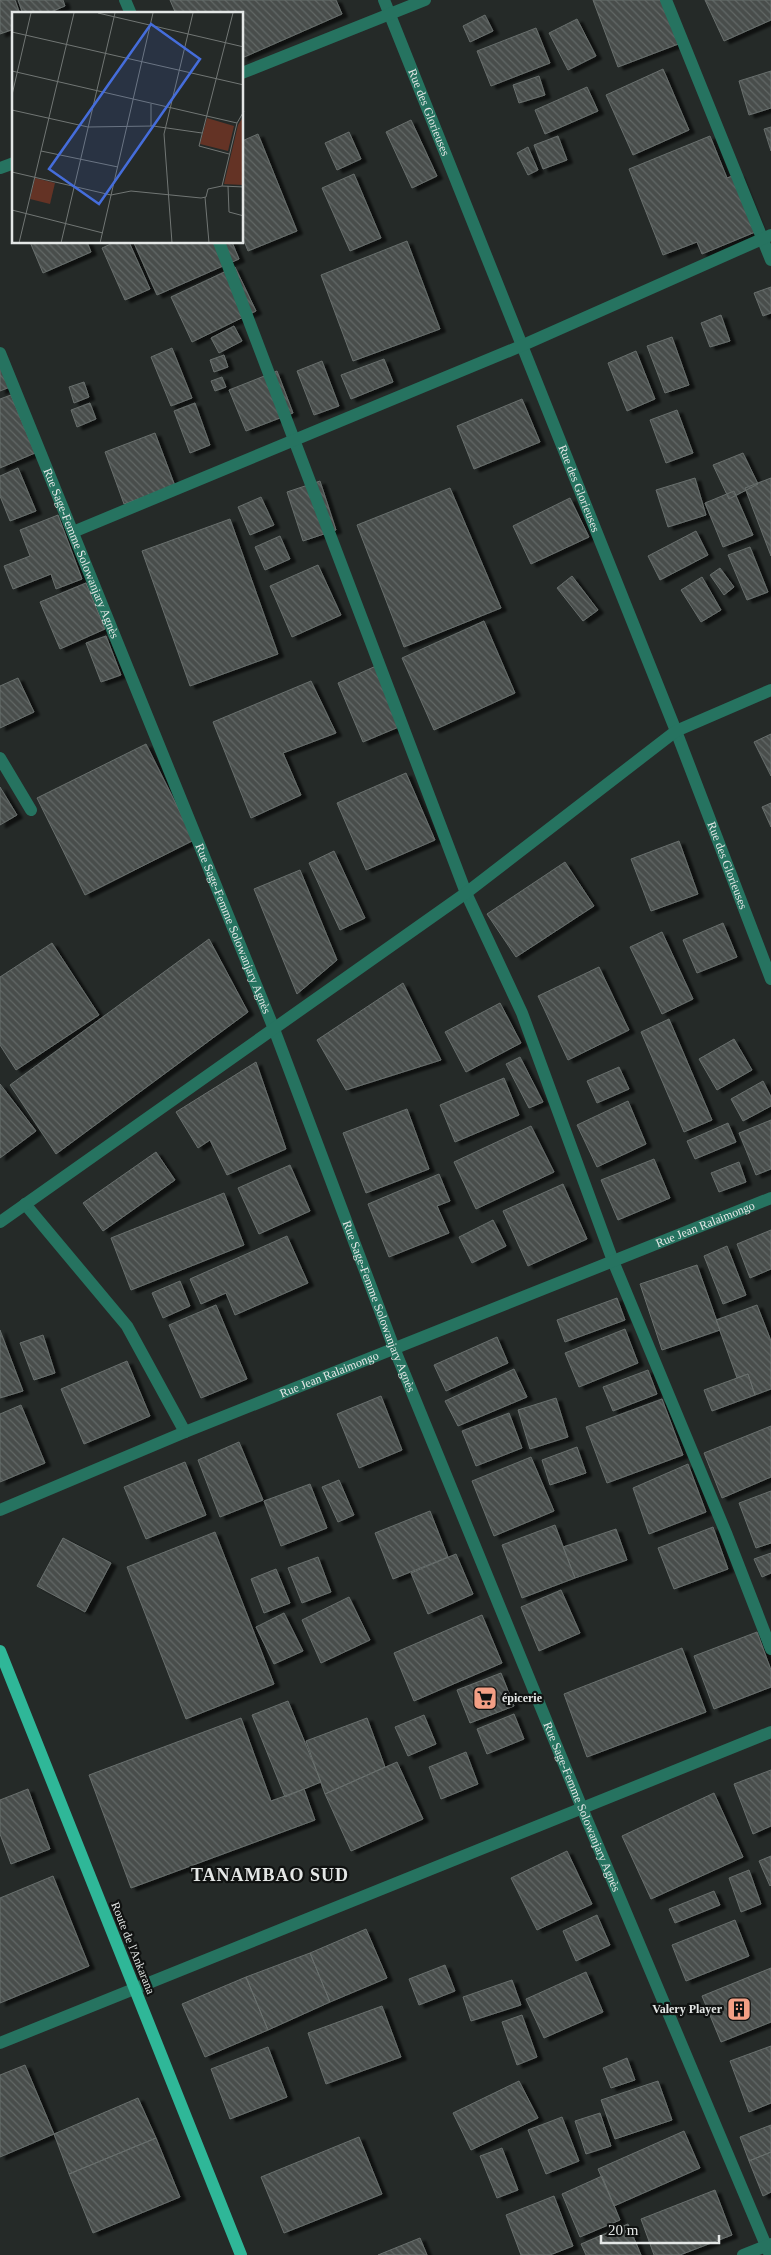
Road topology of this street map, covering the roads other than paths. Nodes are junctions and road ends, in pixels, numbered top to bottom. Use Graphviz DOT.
graph roads {
  1 [pos="125,0"];
  2 [pos="384,0"];
  3 [pos="425,0"];
  4 [pos="666,0"];
  5 [pos="130,12"];
  6 [pos="390,15"];
  7 [pos="244,72"];
  8 [pos="12,163"];
  9 [pos="0,168"];
  10 [pos="767,237"];
  11 [pos="220,244"];
  12 [pos="771,260"];
  13 [pos="521,346"];
  14 [pos="0,353"];
  15 [pos="294,440"];
  16 [pos="73,532"];
  17 [pos="771,690"];
  18 [pos="676,731"];
  19 [pos="0,758"];
  20 [pos="31,810"];
  21 [pos="466,894"];
  22 [pos="771,979"];
  23 [pos="274,1029"];
  24 [pos="771,1198"];
  25 [pos="25,1204"];
  26 [pos="0,1222"];
  27 [pos="613,1261"];
  28 [pos="394,1348"];
  29 [pos="185,1432"];
  30 [pos="0,1510"];
  31 [pos="771,1649"];
  32 [pos="0,1651"];
  33 [pos="771,1732"];
  34 [pos="582,1808"];
  35 [pos="134,1989"];
  36 [pos="0,2043"];
  37 [pos="769,2248"];
  38 [pos="241,2255"];
  39 [pos="743,2255"];
  1 -- 5 [label="street"];
  2 -- 6 [label="street, Rue des Glorieuses"];
  3 -- 6 [label="street"];
  4 -- 10 [label="street"];
  6 -- 7 [label="street"];
  6 -- 13 [label="street, Rue des Glorieuses"];
  8 -- 9 [label="street"];
  10 -- 12 [label="street"];
  10 -- 13 [label="street"];
  11 -- 15 [label="street"];
  13 -- 15 [label="street"];
  13 -- 18 [label="street, Rue des Glorieuses"];
  14 -- 16 [label="street, Rue Sage-Femme Solowanjary Agnès"];
  15 -- 16 [label="street"];
  15 -- 21 [label="street"];
  16 -- 23 [label="street, Rue Sage-Femme Solowanjary Agnès"];
  17 -- 18 [label="street"];
  18 -- 21 [label="street"];
  18 -- 22 [label="street, Rue des Glorieuses"];
  19 -- 20 [label="street"];
  21 -- 23 [label="street"];
  21 -- 27 [label="street"];
  23 -- 25 [label="street"];
  23 -- 28 [label="street, Rue Sage-Femme Solowanjary Agnès"];
  24 -- 27 [label="street, Rue Jean Ralaimongo"];
  25 -- 26 [label="street"];
  25 -- 29 [label="street"];
  27 -- 28 [label="street, Rue Jean Ralaimongo"];
  27 -- 31 [label="street"];
  28 -- 29 [label="street, Rue Jean Ralaimongo"];
  28 -- 34 [label="street, Rue Sage-Femme Solowanjary Agnès"];
  29 -- 30 [label="street, Rue Jean Ralaimongo"];
  32 -- 35 [label="main road, Route de l'Ankarana"];
  33 -- 34 [label="street"];
  34 -- 35 [label="street"];
  34 -- 37 [label="street, Rue Sage-Femme Solowanjary Agnès"];
  35 -- 36 [label="street"];
  35 -- 38 [label="main road, Route de l'Ankarana"];
  37 -- 39 [label="street"];
}
